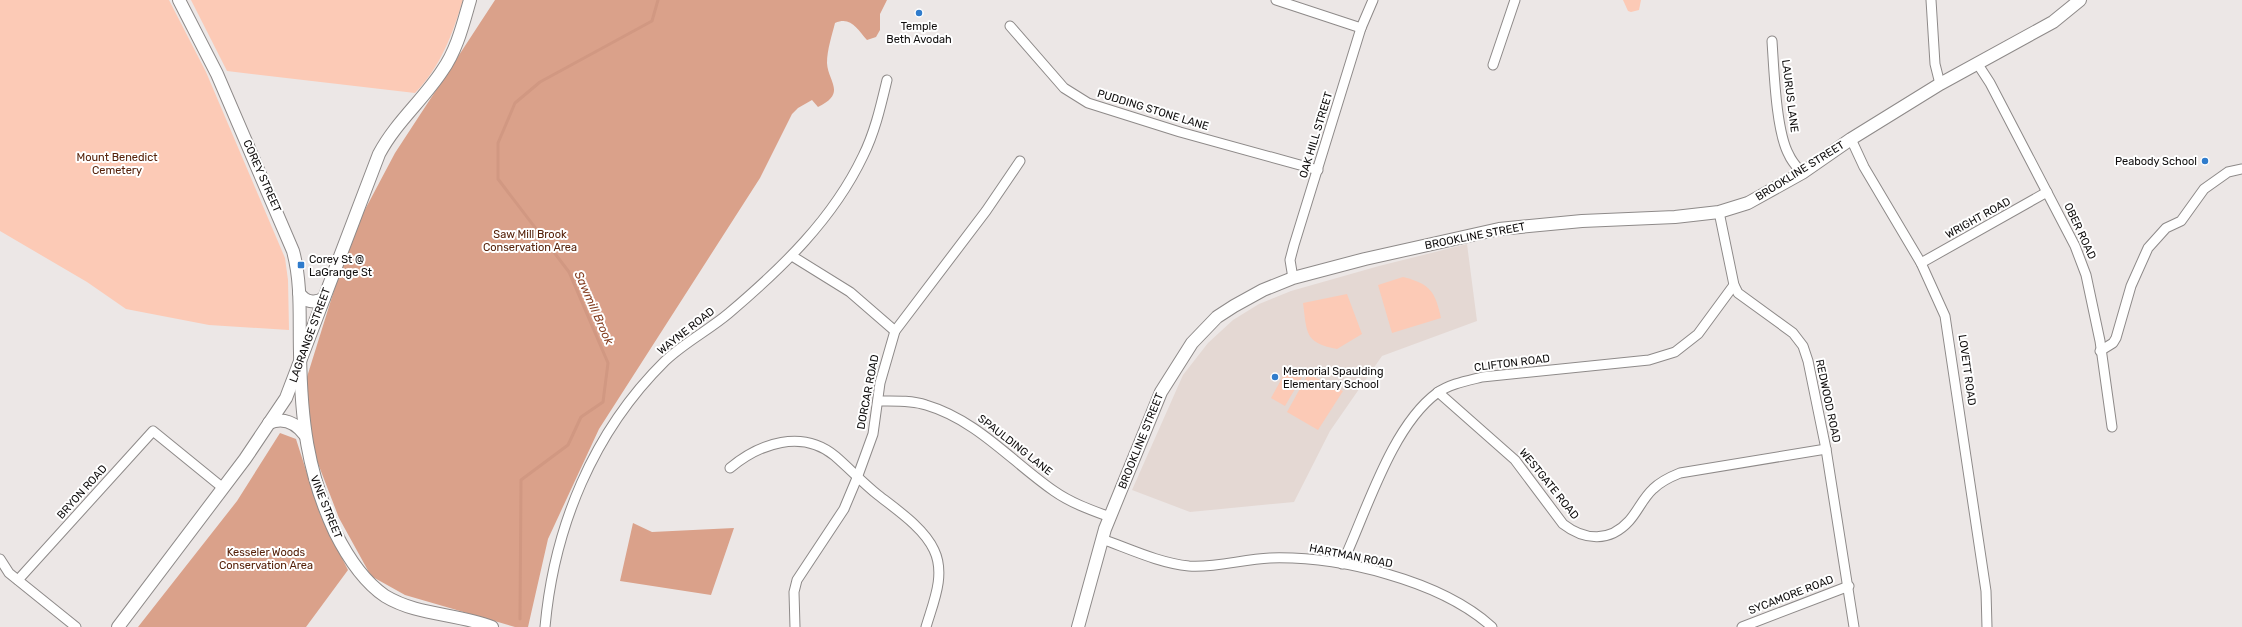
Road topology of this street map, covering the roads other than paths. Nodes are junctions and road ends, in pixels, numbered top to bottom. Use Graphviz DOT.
graph roads {
  1 [pos="179,0"];
  2 [pos="470,0"];
  3 [pos="1276,0"];
  4 [pos="1373,0"];
  5 [pos="1515,0"];
  6 [pos="1931,0"];
  7 [pos="2080,0"];
  8 [pos="1010,26"];
  9 [pos="1361,28"];
  10 [pos="1772,41"];
  11 [pos="1977,63"];
  12 [pos="1493,65"];
  13 [pos="888,80"];
  14 [pos="1940,84"];
  15 [pos="1851,139"];
  16 [pos="1020,161"];
  17 [pos="2242,169"];
  18 [pos="1318,170"];
  19 [pos="1802,173"];
  20 [pos="2047,192"];
  21 [pos="1719,212"];
  22 [pos="792,256"];
  23 [pos="1921,263"];
  24 [pos="1293,278"];
  25 [pos="1734,285"];
  26 [pos="299,293"];
  27 [pos="324,298"];
  28 [pos="895,331"];
  29 [pos="2100,351"];
  30 [pos="300,363"];
  31 [pos="1438,392"];
  32 [pos="878,401"];
  33 [pos="269,423"];
  34 [pos="2112,427"];
  35 [pos="305,435"];
  36 [pos="1826,449"];
  37 [pos="730,468"];
  38 [pos="857,478"];
  39 [pos="223,488"];
  40 [pos="1110,517"];
  41 [pos="1102,539"];
  42 [pos="0,559"];
  43 [pos="1342,564"];
  44 [pos="4,572"];
  45 [pos="18,580"];
  46 [pos="1849,586"];
  47 [pos="76,627"];
  48 [pos="118,627"];
  49 [pos="492,627"];
  50 [pos="545,627"];
  51 [pos="795,627"];
  52 [pos="926,627"];
  53 [pos="1078,627"];
  54 [pos="1492,627"];
  55 [pos="1742,627"];
  56 [pos="1854,627"];
  57 [pos="1987,627"];
  1 -- 26 [label="main road, COREY STREET"];
  2 -- 27 [label="main road, LAGRANGE STREET"];
  3 -- 9 [label="street"];
  4 -- 9 [label="street, OAK HILL STREET"];
  5 -- 12 [label="street"];
  6 -- 14 [label="street"];
  7 -- 11 [label="main road, BROOKLINE STREET"];
  8 -- 18 [label="street, PUDDING STONE LANE"];
  9 -- 18 [label="street, OAK HILL STREET"];
  10 -- 19 [label="street, LAURUS LANE"];
  11 -- 14 [label="main road, BROOKLINE STREET"];
  11 -- 20 [label="street, OBER ROAD"];
  13 -- 22 [label="street, WAYNE ROAD"];
  14 -- 15 [label="main road, BROOKLINE STREET"];
  15 -- 19 [label="main road, BROOKLINE STREET"];
  15 -- 23 [label="street, LOVETT ROAD"];
  16 -- 28 [label="street, DORCAR ROAD"];
  17 -- 29 [label="street"];
  18 -- 24 [label="street, OAK HILL STREET"];
  19 -- 21 [label="main road, BROOKLINE STREET"];
  20 -- 23 [label="street, WRIGHT ROAD"];
  20 -- 29 [label="street, OBER ROAD"];
  21 -- 24 [label="main road, BROOKLINE STREET"];
  21 -- 25 [label="street, REDWOOD ROAD"];
  22 -- 28 [label="street"];
  22 -- 50 [label="street, WAYNE ROAD"];
  23 -- 57 [label="street, LOVETT ROAD"];
  24 -- 40 [label="main road, BROOKLINE STREET"];
  25 -- 31 [label="street, CLIFTON ROAD"];
  25 -- 36 [label="street, REDWOOD ROAD"];
  26 -- 27 [label="main road"];
  26 -- 30 [label="main road, COREY STREET"];
  27 -- 30 [label="main road, LAGRANGE STREET"];
  28 -- 32 [label="street, DORCAR ROAD"];
  29 -- 34 [label="street, OBER ROAD"];
  30 -- 33 [label="main road, LAGRANGE STREET"];
  30 -- 35 [label="main road, VINE STREET"];
  31 -- 36 [label="street, WESTGATE ROAD"];
  31 -- 43 [label="street, CLIFTON ROAD"];
  32 -- 38 [label="street, DORCAR ROAD"];
  32 -- 40 [label="street, SPAULDING LANE"];
  33 -- 35 [label="main road"];
  33 -- 39 [label="main road, LAGRANGE STREET"];
  35 -- 49 [label="main road, VINE STREET"];
  36 -- 46 [label="street, REDWOOD ROAD"];
  37 -- 38 [label="street"];
  38 -- 51 [label="street, DORCAR ROAD"];
  38 -- 52 [label="street"];
  39 -- 45 [label="street, BRYON ROAD"];
  39 -- 48 [label="main road, LAGRANGE STREET"];
  40 -- 41 [label="main road, BROOKLINE STREET"];
  41 -- 43 [label="street, HARTMAN ROAD"];
  41 -- 53 [label="main road, BROOKLINE STREET"];
  42 -- 44 [label="street"];
  43 -- 54 [label="street, HARTMAN ROAD"];
  44 -- 45 [label="street"];
  45 -- 47 [label="street"];
  46 -- 55 [label="street, SYCAMORE ROAD"];
  46 -- 56 [label="street, REDWOOD ROAD"];
}
